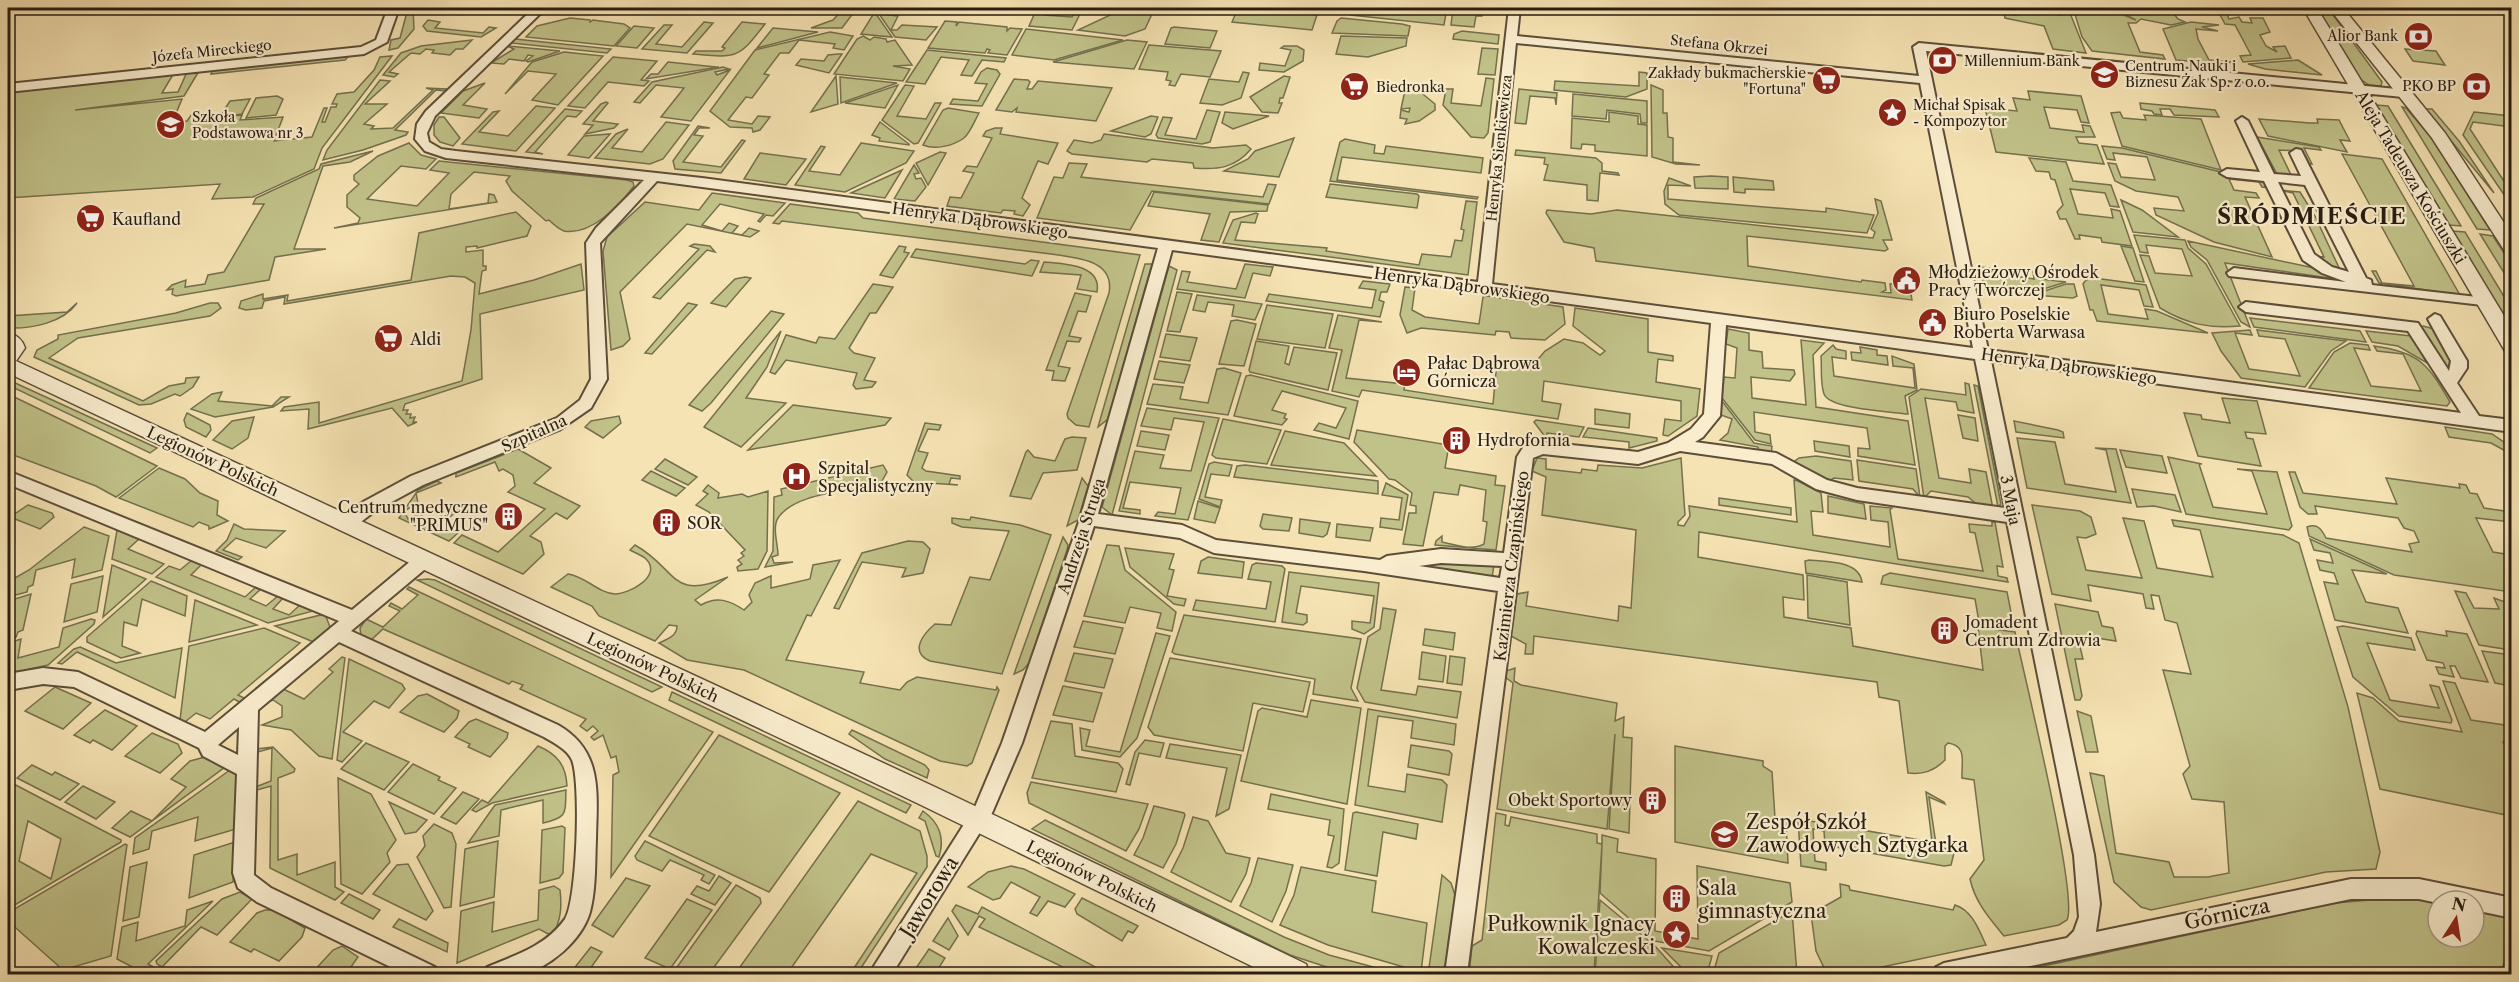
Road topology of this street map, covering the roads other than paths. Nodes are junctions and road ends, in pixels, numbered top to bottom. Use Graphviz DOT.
graph roads {
  1 [pos="393,8"];
  2 [pos="540,8"];
  3 [pos="1514,8"];
  4 [pos="2310,8"];
  5 [pos="2336,8"];
  6 [pos="1511,39"];
  7 [pos="1925,80"];
  8 [pos="8,88"];
  9 [pos="2359,90"];
  10 [pos="2403,93"];
  11 [pos="2242,121"];
  12 [pos="2296,153"];
  13 [pos="2227,173"];
  14 [pos="655,176"];
  15 [pos="2270,177"];
  16 [pos="2310,181"];
  17 [pos="1166,245"];
  18 [pos="2511,249"];
  19 [pos="2234,273"];
  20 [pos="2360,281"];
  21 [pos="1484,288"];
  22 [pos="2392,292"];
  23 [pos="2447,298"];
  24 [pos="2486,303"];
  25 [pos="2246,307"];
  26 [pos="2435,319"];
  27 [pos="1719,320"];
  28 [pos="2413,327"];
  29 [pos="8,339"];
  30 [pos="2511,346"];
  31 [pos="1982,355"];
  32 [pos="8,358"];
  33 [pos="8,365"];
  34 [pos="2450,382"];
  35 [pos="2474,422"];
  36 [pos="2511,426"];
  37 [pos="1678,445"];
  38 [pos="8,477"];
  39 [pos="2014,516"];
  40 [pos="1088,519"];
  41 [pos="347,523"];
  42 [pos="424,560"];
  43 [pos="1511,560"];
  44 [pos="1364,564"];
  45 [pos="1508,586"];
  46 [pos="354,619"];
  47 [pos="337,633"];
  48 [pos="8,682"];
  49 [pos="249,706"];
  50 [pos="207,742"];
  51 [pos="246,769"];
  52 [pos="978,820"];
  53 [pos="2511,908"];
  54 [pos="2073,947"];
  55 [pos="428,975"];
  56 [pos="495,975"];
  57 [pos="880,975"];
  58 [pos="1296,975"];
  59 [pos="1456,975"];
  60 [pos="1944,975"];
  1 -- 8 [label="street, Józefa Mireckiego"];
  2 -- 14 [label="street, Henryka Dąbrowskiego"];
  3 -- 6 [label="street, Henryka Sienkiewicza"];
  4 -- 9 [label="street, Aleja Tadeusza Kościuszki"];
  5 -- 10 [label="street, Aleja Tadeusza Kościuszki"];
  6 -- 7 [label="street, Stefana Okrzei"];
  6 -- 21 [label="street, Henryka Sienkiewicza"];
  7 -- 9 [label="street, 3 Maja"];
  7 -- 31 [label="street, 3 Maja"];
  9 -- 10 [label="street"];
  9 -- 24 [label="street, Aleja Tadeusza Kościuszki"];
  10 -- 18 [label="street, Aleja Tadeusza Kościuszki"];
  11 -- 15 [label="street"];
  12 -- 16 [label="street"];
  13 -- 15 [label="street"];
  14 -- 17 [label="street, Henryka Dąbrowskiego"];
  14 -- 41 [label="street, Szpitalna"];
  15 -- 16 [label="street"];
  15 -- 20 [label="street"];
  16 -- 20 [label="street"];
  17 -- 21 [label="street, Henryka Dąbrowskiego"];
  17 -- 40 [label="street, Andrzeja Struga"];
  19 -- 22 [label="street"];
  20 -- 22 [label="street"];
  21 -- 27 [label="street, Henryka Dąbrowskiego"];
  22 -- 23 [label="street"];
  23 -- 24 [label="street"];
  23 -- 26 [label="street"];
  24 -- 30 [label="street, Aleja Tadeusza Kościuszki"];
  25 -- 28 [label="street"];
  26 -- 28 [label="street"];
  26 -- 34 [label="street"];
  27 -- 31 [label="street, Henryka Dąbrowskiego"];
  27 -- 37 [label="street, Kazimierza Czapińskiego"];
  28 -- 34 [label="street"];
  29 -- 32 [label="street"];
  31 -- 35 [label="street, Henryka Dąbrowskiego"];
  31 -- 39 [label="street, 3 Maja"];
  33 -- 41 [label="street, Legionów Polskich"];
  34 -- 35 [label="street"];
  35 -- 36 [label="street, Henryka Dąbrowskiego"];
  37 -- 39 [label="street"];
  37 -- 43 [label="street, Kazimierza Czapińskiego"];
  38 -- 46 [label="street"];
  39 -- 54 [label="street, 3 Maja"];
  40 -- 44 [label="street"];
  40 -- 52 [label="street, Andrzeja Struga"];
  41 -- 42 [label="street, Legionów Polskich"];
  42 -- 46 [label="street"];
  42 -- 52 [label="street, Legionów Polskich"];
  43 -- 44 [label="street"];
  43 -- 45 [label="street, Kazimierza Czapińskiego"];
  44 -- 45 [label="street"];
  45 -- 59 [label="street, Kazimierza Czapińskiego"];
  46 -- 47 [label="street"];
  47 -- 49 [label="street"];
  47 -- 56 [label="street"];
  48 -- 50 [label="street"];
  49 -- 50 [label="street"];
  49 -- 51 [label="street"];
  50 -- 51 [label="street"];
  51 -- 55 [label="street"];
  52 -- 57 [label="street, Jaworowa"];
  52 -- 58 [label="street, Legionów Polskich"];
  53 -- 54 [label="street, Górnicza"];
  54 -- 60 [label="street, Górnicza"];
}
